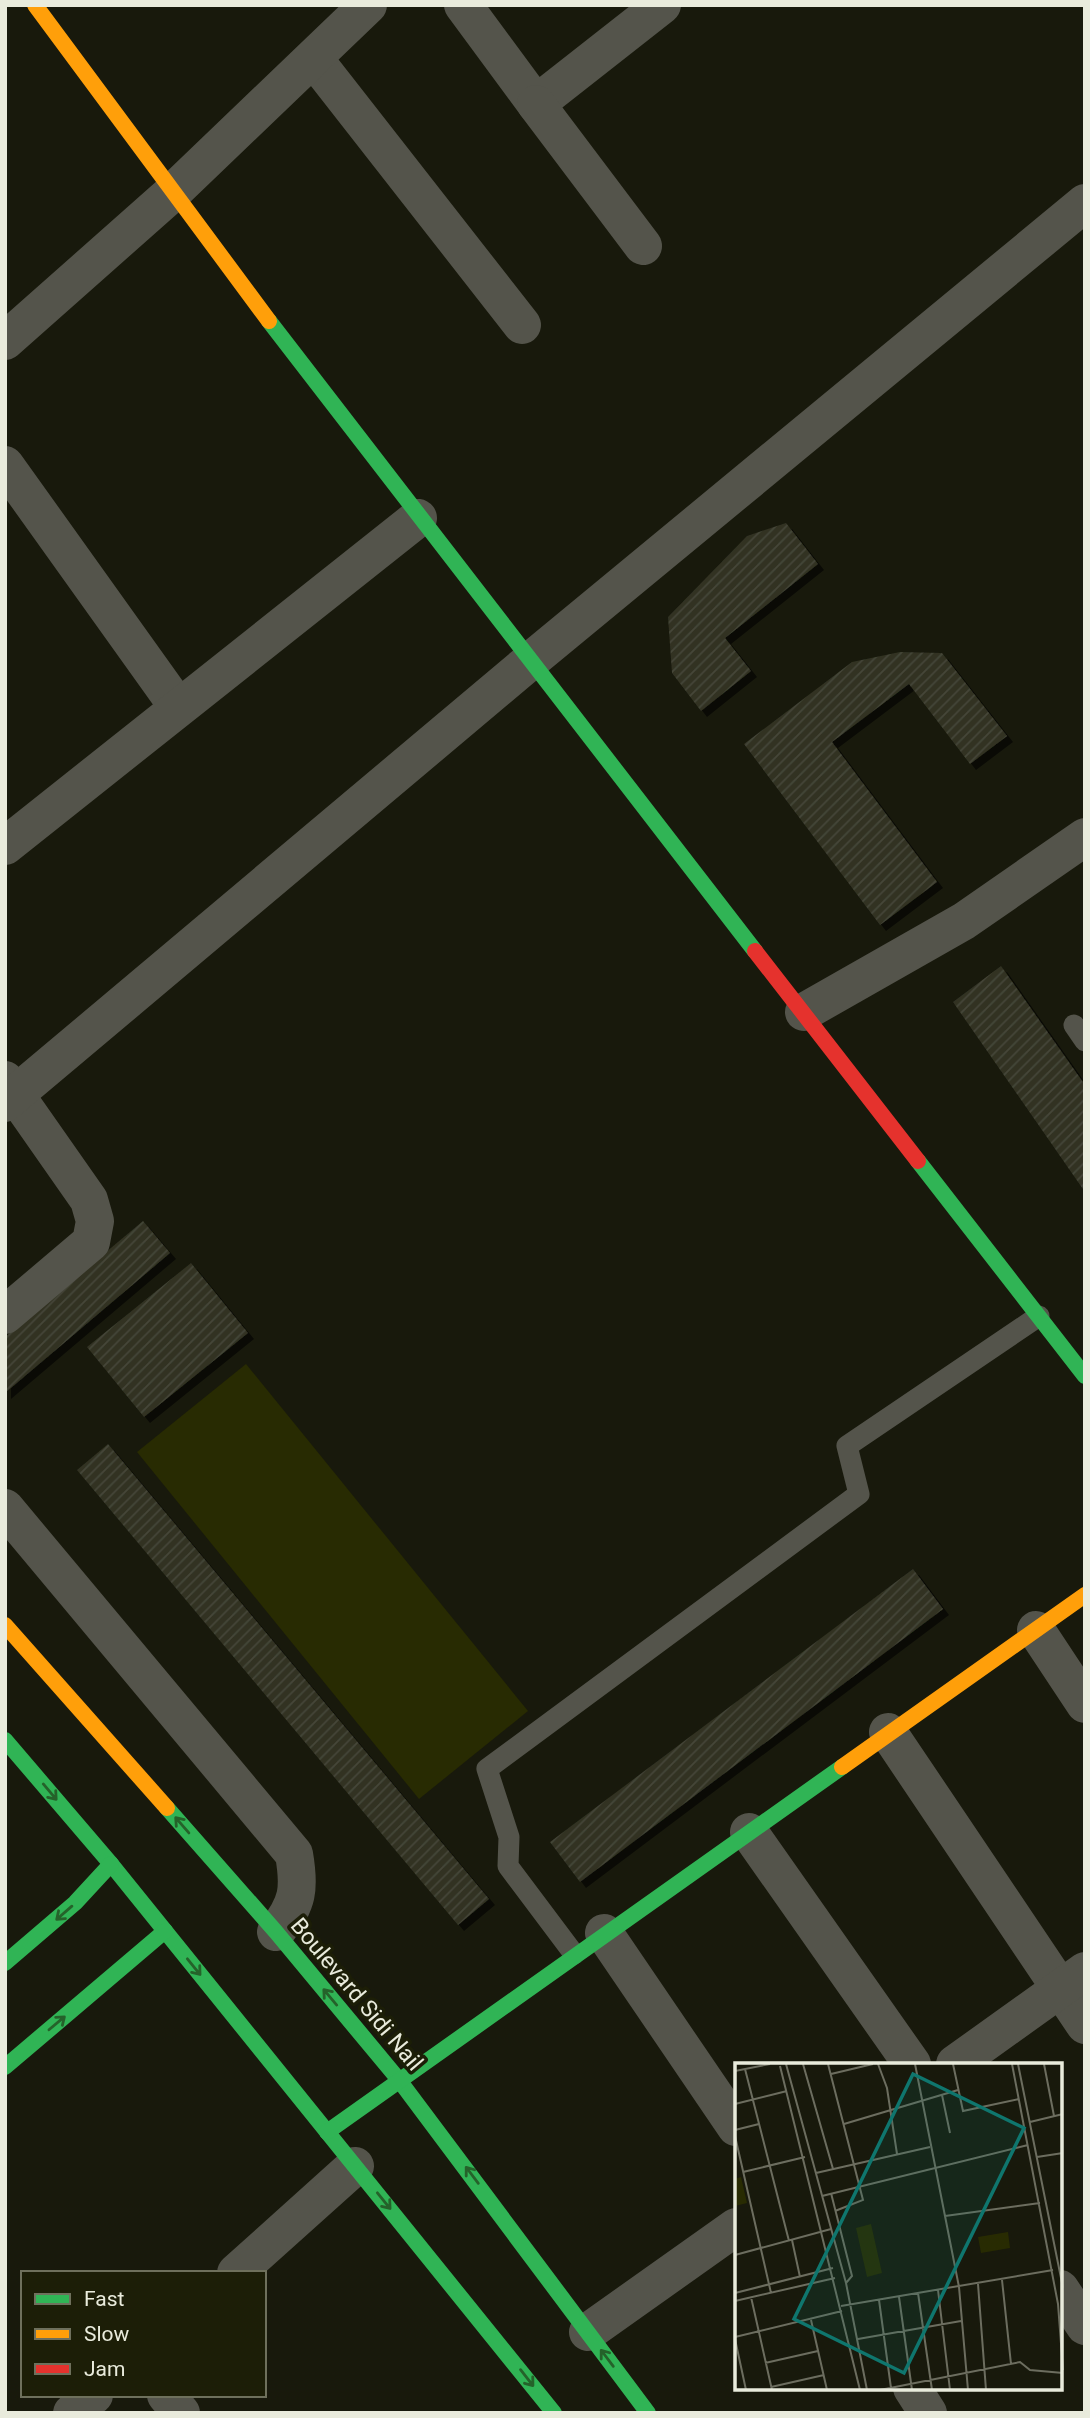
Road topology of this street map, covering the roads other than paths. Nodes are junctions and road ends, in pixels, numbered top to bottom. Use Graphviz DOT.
graph roads {
  1 [pos="36,5"];
  2 [pos="368,5"];
  3 [pos="463,5"];
  4 [pos="662,5"];
  5 [pos="314,59"];
  6 [pos="536,104"];
  7 [pos="172,193"];
  8 [pos="1085,203"];
  9 [pos="643,246"];
  10 [pos="522,326"];
  11 [pos="5,341"];
  12 [pos="5,465"];
  13 [pos="418,518"];
  14 [pos="529,662"];
  15 [pos="178,707"];
  16 [pos="1085,837"];
  17 [pos="5,846"];
  18 [pos="804,1012"];
  19 [pos="9,1092"];
  20 [pos="5,1315"];
  21 [pos="1039,1316"];
  22 [pos="1085,1376"];
  23 [pos="5,1508"];
  24 [pos="1085,1595"];
  25 [pos="5,1625"];
  26 [pos="1036,1630"];
  27 [pos="1085,1704"];
  28 [pos="888,1732"];
  29 [pos="5,1740"];
  30 [pos="749,1832"];
  31 [pos="111,1864"];
  32 [pos="165,1931"];
  33 [pos="276,1932"];
  34 [pos="589,1943"];
  35 [pos="5,1963"];
  36 [pos="1072,1980"];
  37 [pos="1085,2025"];
  38 [pos="911,2063"];
  39 [pos="956,2063"];
  40 [pos="5,2067"];
  41 [pos="399,2080"];
  42 [pos="735,2125"];
  43 [pos="327,2132"];
  44 [pos="355,2166"];
  45 [pos="735,2228"];
  46 [pos="238,2271"];
  47 [pos="1062,2292"];
  48 [pos="1085,2326"];
  49 [pos="588,2332"];
  50 [pos="913,2390"];
  51 [pos="92,2397"];
  52 [pos="168,2397"];
  53 [pos="72,2413"];
  54 [pos="181,2413"];
  55 [pos="554,2413"];
  56 [pos="648,2413"];
  57 [pos="928,2413"];
  1 -- 7 [label="street"];
  2 -- 5 [label="street"];
  3 -- 6 [label="street"];
  4 -- 6 [label="street"];
  5 -- 7 [label="street"];
  5 -- 10 [label="street"];
  6 -- 9 [label="street"];
  7 -- 11 [label="street"];
  7 -- 13 [label="street"];
  8 -- 14 [label="street"];
  12 -- 15 [label="street"];
  13 -- 14 [label="street"];
  13 -- 15 [label="street"];
  14 -- 18 [label="street"];
  14 -- 19 [label="street"];
  15 -- 17 [label="street"];
  16 -- 18 [label="street"];
  18 -- 21 [label="street"];
  19 -- 20 [label="street"];
  21 -- 22 [label="street"];
  21 -- 34 [label="lane"];
  23 -- 33 [label="street"];
  24 -- 26 [label="street"];
  33 -- 25 [label="street, Boulevard Sidi Nail, one-way"];
  26 -- 27 [label="street"];
  26 -- 28 [label="street"];
  28 -- 30 [label="street"];
  28 -- 36 [label="street"];
  29 -- 31 [label="street, one-way"];
  30 -- 34 [label="street"];
  30 -- 38 [label="street"];
  31 -- 32 [label="street"];
  31 -- 35 [label="street, one-way"];
  40 -- 32 [label="street, one-way"];
  32 -- 43 [label="street, one-way"];
  41 -- 33 [label="street, Boulevard Sidi Nail, one-way"];
  34 -- 41 [label="street"];
  34 -- 42 [label="street"];
  36 -- 37 [label="street"];
  36 -- 39 [label="street"];
  41 -- 43 [label="street"];
  49 -- 41 [label="street, Boulevard Sidi Nail, one-way"];
  43 -- 44 [label="street"];
  44 -- 46 [label="street"];
  44 -- 55 [label="street, one-way"];
  45 -- 49 [label="street"];
  47 -- 48 [label="street"];
  56 -- 49 [label="street, Boulevard Sidi Nail, one-way"];
  50 -- 57 [label="street"];
  51 -- 53 [label="street"];
  52 -- 54 [label="street"];
}
